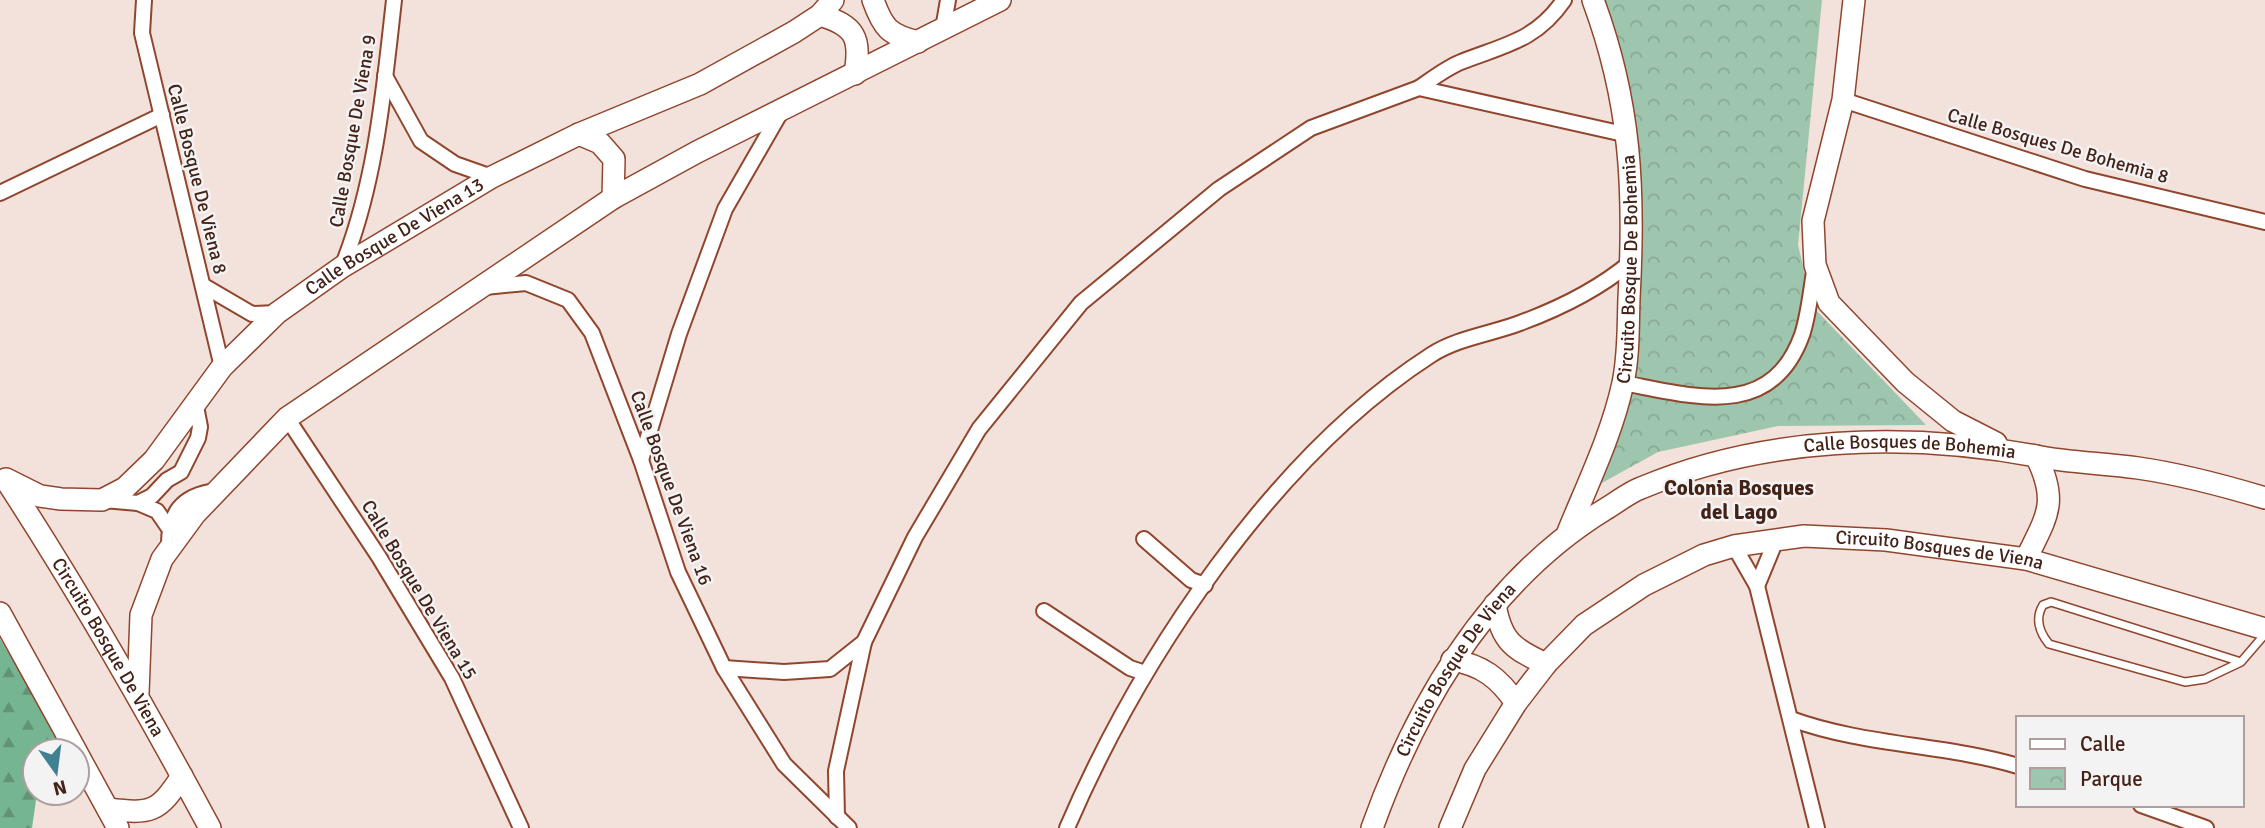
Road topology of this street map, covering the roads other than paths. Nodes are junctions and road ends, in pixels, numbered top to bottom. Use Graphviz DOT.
graph roads {
  1 [pos="144,0"];
  2 [pos="394,0"];
  3 [pos="873,0"];
  4 [pos="948,0"];
  5 [pos="1000,0"];
  6 [pos="1564,0"];
  7 [pos="1593,0"];
  8 [pos="1854,0"];
  9 [pos="827,8"];
  10 [pos="943,29"];
  11 [pos="918,42"];
  12 [pos="855,74"];
  13 [pos="385,76"];
  14 [pos="1419,88"];
  15 [pos="1843,100"];
  16 [pos="782,110"];
  17 [pos="162,115"];
  18 [pos="579,134"];
  19 [pos="1628,135"];
  20 [pos="492,177"];
  21 [pos="0,192"];
  22 [pos="613,198"];
  23 [pos="2265,222"];
  24 [pos="1631,262"];
  25 [pos="1815,265"];
  26 [pos="342,267"];
  27 [pos="204,286"];
  28 [pos="477,288"];
  29 [pos="276,313"];
  30 [pos="222,367"];
  31 [pos="1623,383"];
  32 [pos="196,406"];
  33 [pos="287,418"];
  34 [pos="2011,450"];
  35 [pos="2036,456"];
  36 [pos="641,460"];
  37 [pos="181,472"];
  38 [pos="3,475"];
  39 [pos="218,491"];
  40 [pos="194,496"];
  41 [pos="2265,498"];
  42 [pos="102,500"];
  43 [pos="138,503"];
  44 [pos="1568,532"];
  45 [pos="169,538"];
  46 [pos="1144,539"];
  47 [pos="1776,540"];
  48 [pos="1734,546"];
  49 [pos="2026,559"];
  50 [pos="1205,585"];
  51 [pos="1757,586"];
  52 [pos="1495,604"];
  53 [pos="1044,611"];
  54 [pos="0,613"];
  55 [pos="2265,632"];
  56 [pos="864,642"];
  57 [pos="1452,660"];
  58 [pos="2241,662"];
  59 [pos="1546,664"];
  60 [pos="724,667"];
  61 [pos="1145,673"];
  62 [pos="138,693"];
  63 [pos="1516,702"];
  64 [pos="1791,719"];
  65 [pos="68,737"];
  66 [pos="2016,765"];
  67 [pos="182,776"];
  68 [pos="91,779"];
  69 [pos="2147,807"];
  70 [pos="837,817"];
  71 [pos="113,818"];
  72 [pos="210,828"];
  73 [pos="521,828"];
  74 [pos="849,828"];
  75 [pos="1067,828"];
  76 [pos="1372,828"];
  77 [pos="1450,828"];
  78 [pos="1817,828"];
  79 [pos="2206,828"];
  1 -- 17 [label="street, Calle Bosque De Viena 8"];
  2 -- 13 [label="street, Calle Bosque De Viena 9"];
  3 -- 11 [label="street"];
  4 -- 10 [label="street"];
  5 -- 10 [label="street"];
  6 -- 14 [label="street"];
  7 -- 19 [label="street, Circuito Bosque De Bohemia"];
  8 -- 15 [label="street"];
  9 -- 12 [label="street"];
  9 -- 18 [label="street, Calle Bosque De Viena 13"];
  10 -- 11 [label="street"];
  11 -- 12 [label="street"];
  12 -- 16 [label="street"];
  13 -- 20 [label="street"];
  13 -- 26 [label="street, Calle Bosque De Viena 9"];
  14 -- 19 [label="street"];
  14 -- 56 [label="street"];
  15 -- 23 [label="street, Calle Bosques De Bohemia 8"];
  15 -- 25 [label="street"];
  16 -- 22 [label="street"];
  16 -- 36 [label="street"];
  17 -- 21 [label="street"];
  17 -- 27 [label="street, Calle Bosque De Viena 8"];
  18 -- 20 [label="street, Calle Bosque De Viena 13"];
  18 -- 22 [label="street"];
  19 -- 24 [label="street, Circuito Bosque De Bohemia"];
  20 -- 26 [label="street, Calle Bosque De Viena 13"];
  22 -- 28 [label="street"];
  24 -- 31 [label="street, Circuito Bosque De Bohemia"];
  24 -- 50 [label="street"];
  25 -- 31 [label="street"];
  25 -- 34 [label="street"];
  26 -- 29 [label="street, Calle Bosque De Viena 13"];
  27 -- 29 [label="street"];
  27 -- 30 [label="street, Calle Bosque De Viena 8"];
  28 -- 33 [label="street"];
  28 -- 36 [label="street, Calle Bosque De Viena 16"];
  29 -- 30 [label="street, Calle Bosque De Viena 13"];
  30 -- 32 [label="street, Calle Bosque De Viena 13"];
  31 -- 44 [label="street, Circuito Bosque De Bohemia"];
  32 -- 37 [label="street"];
  32 -- 42 [label="street, Calle Bosque De Viena 13"];
  33 -- 39 [label="street"];
  33 -- 73 [label="street, Calle Bosque De Viena 15"];
  34 -- 35 [label="street, Calle Bosques de Bohemia"];
  34 -- 44 [label="street, Calle Bosques de Bohemia"];
  35 -- 41 [label="street, Calle Bosques de Bohemia"];
  35 -- 49 [label="street"];
  36 -- 60 [label="street, Calle Bosque De Viena 16"];
  37 -- 40 [label="street"];
  37 -- 43 [label="street"];
  38 -- 42 [label="street"];
  38 -- 62 [label="street, Circuito Bosque De Viena"];
  39 -- 40 [label="street"];
  39 -- 45 [label="street"];
  40 -- 45 [label="street"];
  42 -- 43 [label="street"];
  43 -- 45 [label="street"];
  44 -- 52 [label="street, Circuito Bosque De Viena"];
  45 -- 62 [label="street"];
  46 -- 50 [label="street"];
  47 -- 48 [label="street, Circuito Bosques de Viena"];
  47 -- 49 [label="street, Circuito Bosques de Viena"];
  47 -- 51 [label="street"];
  48 -- 51 [label="street"];
  48 -- 59 [label="street, Circuito Bosques de Viena"];
  49 -- 55 [label="street, Circuito Bosques de Viena"];
  50 -- 61 [label="street"];
  51 -- 64 [label="street"];
  52 -- 57 [label="street, Circuito Bosque De Viena"];
  52 -- 59 [label="street"];
  53 -- 61 [label="street"];
  54 -- 65 [label="street"];
  55 -- 58 [label="lane"];
  56 -- 60 [label="street"];
  56 -- 70 [label="street"];
  57 -- 63 [label="street"];
  57 -- 76 [label="street, Circuito Bosque De Viena"];
  58 -- 58 [label="lane"];
  59 -- 63 [label="street"];
  60 -- 70 [label="street, Calle Bosque De Viena 16"];
  61 -- 75 [label="street"];
  62 -- 67 [label="street, Circuito Bosque De Viena"];
  63 -- 77 [label="street"];
  64 -- 66 [label="street"];
  64 -- 78 [label="street"];
  67 -- 71 [label="street"];
  67 -- 72 [label="street, Circuito Bosque De Viena"];
  68 -- 71 [label="street"];
  69 -- 79 [label="street"];
  70 -- 74 [label="street, Calle Bosque De Viena 16"];
}
